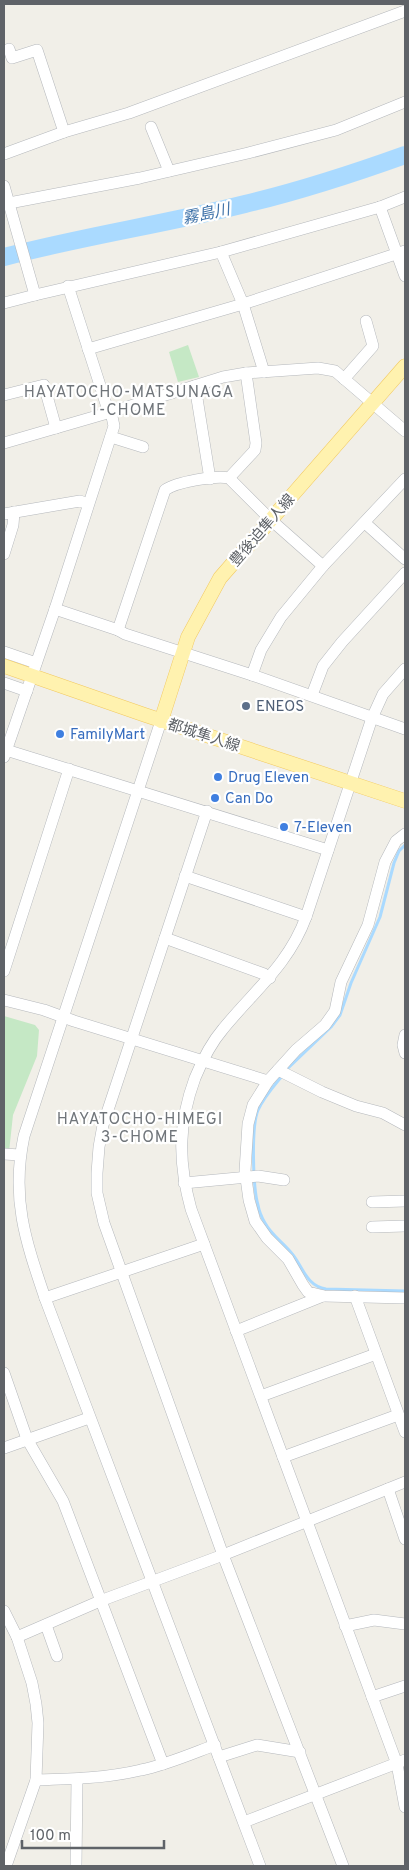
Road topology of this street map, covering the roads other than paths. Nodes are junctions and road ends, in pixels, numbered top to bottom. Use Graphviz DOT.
graph roads {
  1 [pos="405,12"];
  2 [pos="9,49"];
  3 [pos="405,102"];
  4 [pos="152,127"];
  5 [pos="64,132"];
  6 [pos="4,154"];
  7 [pos="168,172"];
  8 [pos="4,186"];
  9 [pos="405,197"];
  10 [pos="8,204"];
  11 [pos="380,206"];
  12 [pos="221,252"];
  13 [pos="402,252"];
  14 [pos="405,276"];
  15 [pos="68,286"];
  16 [pos="34,292"];
  17 [pos="4,304"];
  18 [pos="243,304"];
  19 [pos="366,321"];
  20 [pos="88,349"];
  21 [pos="405,366"];
  22 [pos="264,372"];
  23 [pos="246,373"];
  24 [pos="344,379"];
  25 [pos="195,386"];
  26 [pos="4,394"];
  27 [pos="374,403"];
  28 [pos="111,412"];
  29 [pos="56,428"];
  30 [pos="405,431"];
  31 [pos="111,437"];
  32 [pos="4,443"];
  33 [pos="143,446"];
  34 [pos="230,478"];
  35 [pos="210,479"];
  36 [pos="405,479"];
  37 [pos="88,504"];
  38 [pos="9,513"];
  39 [pos="270,520"];
  40 [pos="365,522"];
  41 [pos="4,554"];
  42 [pos="405,559"];
  43 [pos="323,566"];
  44 [pos="405,573"];
  45 [pos="55,609"];
  46 [pos="118,630"];
  47 [pos="4,652"];
  48 [pos="183,652"];
  49 [pos="4,666"];
  50 [pos="34,669"];
  51 [pos="405,669"];
  52 [pos="252,675"];
  53 [pos="4,683"];
  54 [pos="27,690"];
  55 [pos="312,695"];
  56 [pos="372,718"];
  57 [pos="161,721"];
  58 [pos="405,729"];
  59 [pos="5,754"];
  60 [pos="69,769"];
  61 [pos="351,783"];
  62 [pos="137,789"];
  63 [pos="405,801"];
  64 [pos="207,811"];
  65 [pos="405,834"];
  66 [pos="328,850"];
  67 [pos="185,876"];
  68 [pos="306,917"];
  69 [pos="165,938"];
  70 [pos="4,971"];
  71 [pos="270,978"];
  72 [pos="4,1000"];
  73 [pos="63,1017"];
  74 [pos="405,1035"];
  75 [pos="131,1039"];
  76 [pos="405,1053"];
  77 [pos="202,1062"];
  78 [pos="282,1072"];
  79 [pos="268,1081"];
  80 [pos="405,1125"];
  81 [pos="4,1154"];
  82 [pos="20,1155"];
  83 [pos="251,1176"];
  84 [pos="284,1180"];
  85 [pos="184,1183"];
  86 [pos="405,1201"];
  87 [pos="372,1202"];
  88 [pos="405,1226"];
  89 [pos="372,1227"];
  90 [pos="204,1244"];
  91 [pos="120,1271"];
  92 [pos="324,1296"];
  93 [pos="355,1296"];
  94 [pos="45,1298"];
  95 [pos="405,1298"];
  96 [pos="236,1331"];
  97 [pos="376,1354"];
  98 [pos="4,1375"];
  99 [pos="261,1396"];
  100 [pos="398,1415"];
  101 [pos="89,1418"];
  102 [pos="405,1432"];
  103 [pos="27,1439"];
  104 [pos="4,1448"];
  105 [pos="283,1457"];
  106 [pos="405,1482"];
  107 [pos="388,1489"];
  108 [pos="307,1521"];
  109 [pos="405,1539"];
  110 [pos="223,1555"];
  111 [pos="152,1582"];
  112 [pos="100,1602"];
  113 [pos="4,1611"];
  114 [pos="405,1624"];
  115 [pos="46,1625"];
  116 [pos="345,1626"];
  117 [pos="17,1637"];
  118 [pos="56,1656"];
  119 [pos="405,1686"];
  120 [pos="372,1697"];
  121 [pos="215,1745"];
  122 [pos="300,1752"];
  123 [pos="220,1756"];
  124 [pos="401,1762"];
  125 [pos="164,1764"];
  126 [pos="77,1779"];
  127 [pos="36,1780"];
  128 [pos="316,1795"];
  129 [pos="405,1807"];
  130 [pos="244,1822"];
  131 [pos="6,1866"];
  132 [pos="76,1866"];
  133 [pos="260,1866"];
  134 [pos="343,1866"];
  1 -- 5 [label="street"];
  2 -- 5 [label="street"];
  3 -- 7 [label="street"];
  4 -- 7 [label="street"];
  5 -- 6 [label="street"];
  7 -- 10 [label="street"];
  8 -- 10 [label="street"];
  9 -- 11 [label="street"];
  10 -- 16 [label="street"];
  11 -- 12 [label="street"];
  11 -- 13 [label="street"];
  12 -- 15 [label="street"];
  12 -- 18 [label="street"];
  13 -- 14 [label="street"];
  13 -- 18 [label="street"];
  15 -- 16 [label="street"];
  15 -- 20 [label="street"];
  16 -- 17 [label="street"];
  18 -- 20 [label="street"];
  18 -- 22 [label="street"];
  19 -- 24 [label="street"];
  20 -- 28 [label="street"];
  21 -- 27 [label="main road, 豊後迫隼人線"];
  22 -- 23 [label="street"];
  22 -- 24 [label="street"];
  23 -- 25 [label="street"];
  23 -- 34 [label="street"];
  24 -- 27 [label="street"];
  25 -- 28 [label="street"];
  25 -- 35 [label="street"];
  26 -- 29 [label="street"];
  27 -- 30 [label="street"];
  27 -- 39 [label="main road, 豊後迫隼人線"];
  28 -- 29 [label="street"];
  28 -- 31 [label="street"];
  29 -- 32 [label="street"];
  31 -- 33 [label="street"];
  31 -- 37 [label="street"];
  34 -- 35 [label="street"];
  34 -- 39 [label="street"];
  35 -- 46 [label="street"];
  36 -- 40 [label="street"];
  37 -- 38 [label="street"];
  37 -- 45 [label="street"];
  38 -- 41 [label="street"];
  39 -- 43 [label="street"];
  39 -- 48 [label="main road, 豊後迫隼人線"];
  40 -- 42 [label="street"];
  40 -- 43 [label="street"];
  43 -- 52 [label="street"];
  44 -- 55 [label="street"];
  45 -- 46 [label="street"];
  45 -- 50 [label="street"];
  46 -- 48 [label="street"];
  47 -- 50 [label="street"];
  48 -- 52 [label="street"];
  48 -- 57 [label="main road, 豊後迫隼人線"];
  49 -- 50 [label="main road, 都城隼人線"];
  50 -- 54 [label="street"];
  50 -- 57 [label="main road, 都城隼人線"];
  51 -- 56 [label="street"];
  52 -- 55 [label="street"];
  53 -- 54 [label="street"];
  54 -- 59 [label="street"];
  55 -- 56 [label="street"];
  56 -- 58 [label="street"];
  56 -- 61 [label="street"];
  57 -- 61 [label="main road, 都城隼人線"];
  57 -- 62 [label="street"];
  59 -- 60 [label="street"];
  60 -- 62 [label="street"];
  60 -- 70 [label="street"];
  61 -- 63 [label="main road, 都城隼人線"];
  61 -- 66 [label="street"];
  62 -- 64 [label="street"];
  62 -- 73 [label="street"];
  64 -- 66 [label="street"];
  64 -- 67 [label="street"];
  65 -- 78 [label="street"];
  66 -- 68 [label="street"];
  67 -- 68 [label="street"];
  67 -- 69 [label="street"];
  68 -- 71 [label="street"];
  69 -- 71 [label="street"];
  69 -- 75 [label="street"];
  71 -- 77 [label="street"];
  72 -- 73 [label="street"];
  73 -- 75 [label="street"];
  73 -- 82 [label="street"];
  74 -- 76 [label="street"];
  75 -- 77 [label="street"];
  75 -- 91 [label="street"];
  77 -- 79 [label="street"];
  77 -- 85 [label="street"];
  78 -- 79 [label="street"];
  78 -- 80 [label="street"];
  79 -- 83 [label="street"];
  81 -- 82 [label="street"];
  82 -- 94 [label="street"];
  83 -- 84 [label="street"];
  83 -- 85 [label="street"];
  83 -- 92 [label="street"];
  85 -- 90 [label="street"];
  86 -- 87 [label="street"];
  88 -- 89 [label="street"];
  90 -- 91 [label="street"];
  90 -- 96 [label="street"];
  91 -- 94 [label="street"];
  91 -- 110 [label="street"];
  92 -- 93 [label="street"];
  92 -- 96 [label="street"];
  93 -- 95 [label="street"];
  93 -- 97 [label="street"];
  94 -- 101 [label="street"];
  96 -- 99 [label="street"];
  97 -- 99 [label="street"];
  97 -- 100 [label="street"];
  98 -- 103 [label="street"];
  99 -- 105 [label="street"];
  100 -- 102 [label="street"];
  100 -- 105 [label="street"];
  101 -- 103 [label="street"];
  101 -- 111 [label="street"];
  103 -- 104 [label="street"];
  103 -- 112 [label="street"];
  105 -- 108 [label="street"];
  106 -- 107 [label="street"];
  107 -- 108 [label="street"];
  107 -- 109 [label="street"];
  108 -- 110 [label="street"];
  108 -- 116 [label="street"];
  110 -- 111 [label="street"];
  110 -- 122 [label="street"];
  111 -- 112 [label="street"];
  111 -- 121 [label="street"];
  112 -- 115 [label="street"];
  112 -- 125 [label="street"];
  113 -- 117 [label="street"];
  114 -- 116 [label="street"];
  115 -- 117 [label="street"];
  115 -- 118 [label="street"];
  116 -- 120 [label="street"];
  117 -- 127 [label="street"];
  119 -- 120 [label="street"];
  120 -- 124 [label="street"];
  121 -- 123 [label="street"];
  121 -- 125 [label="street"];
  122 -- 123 [label="street"];
  122 -- 128 [label="street"];
  123 -- 130 [label="street"];
  124 -- 128 [label="street"];
  124 -- 129 [label="street"];
  125 -- 126 [label="street"];
  126 -- 127 [label="street"];
  126 -- 132 [label="street"];
  127 -- 131 [label="street"];
  128 -- 130 [label="street"];
  128 -- 134 [label="street"];
  130 -- 133 [label="street"];
}
